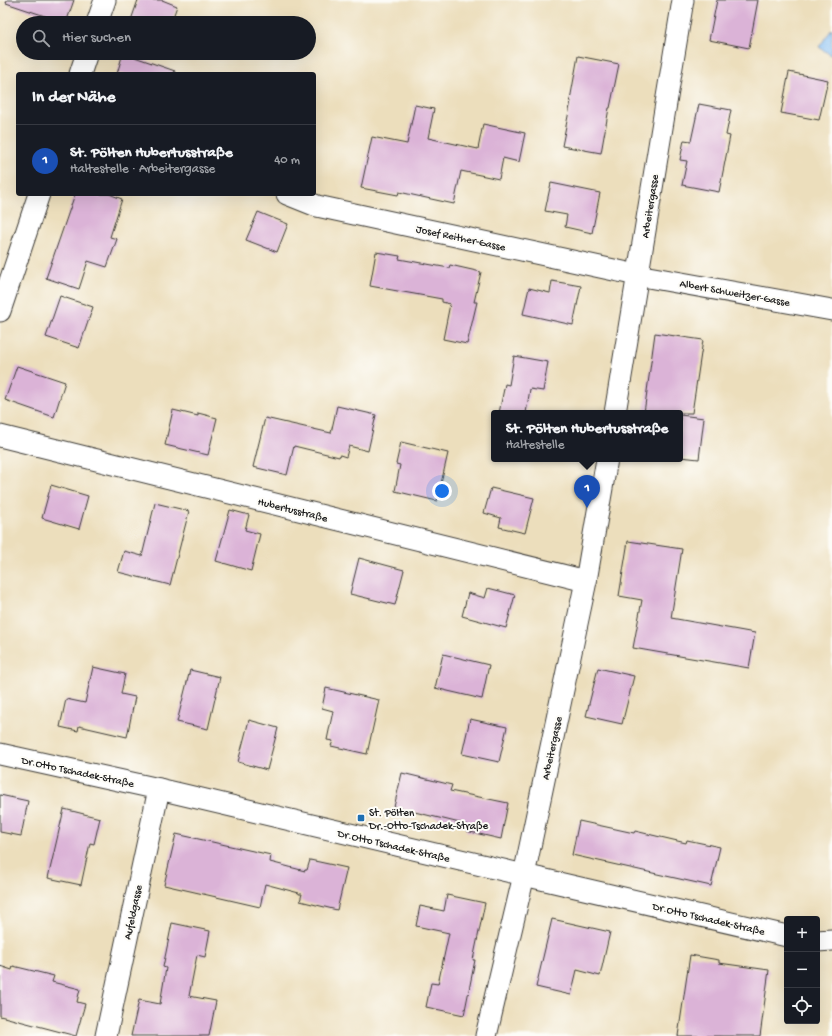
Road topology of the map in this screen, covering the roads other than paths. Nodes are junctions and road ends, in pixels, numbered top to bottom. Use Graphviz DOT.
graph roads {
  1 [pos="105,0"];
  2 [pos="683,0"];
  3 [pos="99,16"];
  4 [pos="85,60"];
  5 [pos="81,72"];
  6 [pos="38,196"];
  7 [pos="292,196"];
  8 [pos="637,275"];
  9 [pos="832,310"];
  10 [pos="0,311"];
  11 [pos="615,410"];
  12 [pos="0,436"];
  13 [pos="606,462"];
  14 [pos="586,581"];
  15 [pos="0,754"];
  16 [pos="159,789"];
  17 [pos="524,875"];
  18 [pos="784,935"];
  19 [pos="820,940"];
  20 [pos="832,940"];
  21 [pos="106,1036"];
  22 [pos="486,1036"];
  1 -- 3 [label="street"];
  2 -- 8 [label="street, Arbeitergasse"];
  4 -- 5 [label="street"];
  6 -- 10 [label="street"];
  7 -- 8 [label="street, Josef Reither-Gasse"];
  8 -- 9 [label="street, Albert Schweitzer-Gasse"];
  8 -- 11 [label="street, Arbeitergasse"];
  12 -- 14 [label="street, Hubertusstraße"];
  13 -- 14 [label="street, Arbeitergasse"];
  14 -- 17 [label="street, Arbeitergasse"];
  15 -- 16 [label="street, Dr.Otto Tschadek-Straße"];
  16 -- 17 [label="street, Dr.Otto Tschadek-Straße"];
  16 -- 21 [label="street, Aufeldgasse"];
  17 -- 18 [label="street, Dr.Otto Tschadek-Straße"];
  17 -- 22 [label="street, Arbeitergasse"];
  19 -- 20 [label="street"];
}
